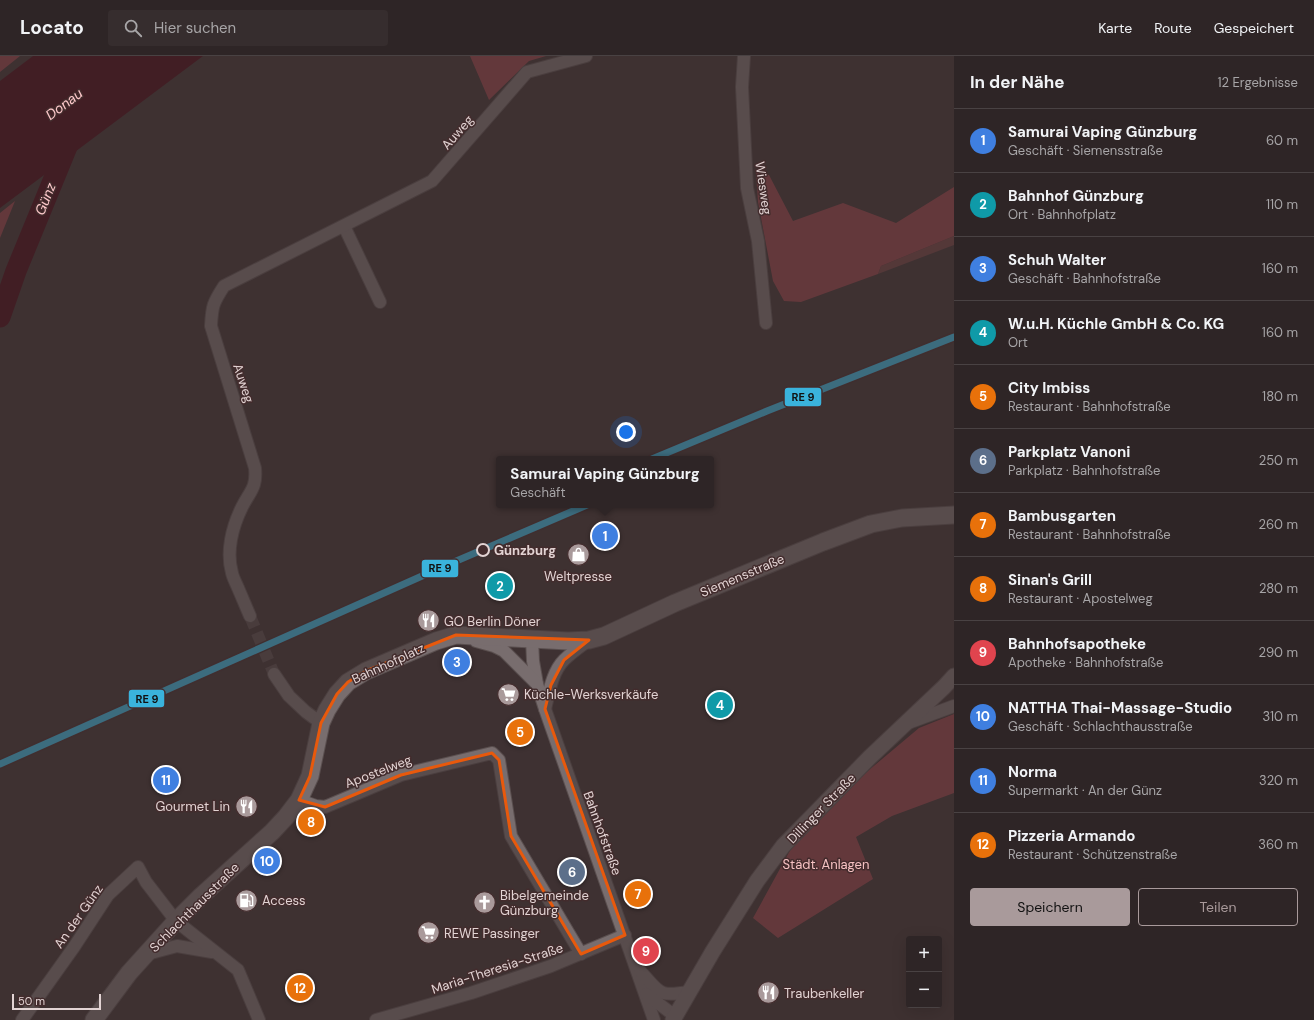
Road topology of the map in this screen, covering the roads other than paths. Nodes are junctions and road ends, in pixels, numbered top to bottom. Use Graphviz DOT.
graph roads {
  1 [pos="586,56"];
  2 [pos="744,56"];
  3 [pos="344,226"];
  4 [pos="380,302"];
  5 [pos="766,323"];
  6 [pos="954,515"];
  7 [pos="250,616"];
  8 [pos="456,634"];
  9 [pos="532,639"];
  10 [pos="589,640"];
  11 [pos="274,674"];
  12 [pos="954,676"];
  13 [pos="536,684"];
  14 [pos="954,706"];
  15 [pos="545,709"];
  16 [pos="321,723"];
  17 [pos="907,723"];
  18 [pos="299,800"];
  19 [pos="176,921"];
  20 [pos="625,935"];
  21 [pos="214,952"];
  22 [pos="147,954"];
  23 [pos="581,954"];
  24 [pos="635,966"];
  25 [pos="689,992"];
  26 [pos="646,994"];
  27 [pos="674,1018"];
  28 [pos="22,1020"];
  29 [pos="94,1020"];
  30 [pos="259,1020"];
  31 [pos="376,1020"];
  32 [pos="654,1020"];
  1 -- 3 [label="street, Auweg"];
  2 -- 5 [label="street, Wiesweg"];
  3 -- 4 [label="street"];
  3 -- 7 [label="street, Auweg"];
  6 -- 10 [label="main road, Siemensstraße"];
  8 -- 9 [label="main road, Bahnhofplatz"];
  8 -- 13 [label="street, Bahnhofstraße"];
  8 -- 16 [label="main road, Bahnhofplatz"];
  9 -- 10 [label="main road, Siemensstraße"];
  9 -- 13 [label="street, Bahnhofstraße"];
  10 -- 15 [label="street"];
  11 -- 16 [label="street"];
  12 -- 17 [label="street, Dillinger Straße"];
  13 -- 15 [label="street, Bahnhofstraße"];
  14 -- 17 [label="street"];
  15 -- 20 [label="street, Bahnhofstraße"];
  16 -- 18 [label="main road, Bahnhofplatz"];
  17 -- 25 [label="street, Dillinger Straße"];
  18 -- 19 [label="main road, Schlachthausstraße"];
  18 -- 23 [label="street, Apostelweg"];
  19 -- 21 [label="street"];
  19 -- 22 [label="main road, Schlachthausstraße"];
  19 -- 28 [label="street, An der Günz"];
  20 -- 23 [label="street, Maria-Theresia-Straße"];
  20 -- 24 [label="street, Bahnhofstraße"];
  21 -- 22 [label="street"];
  21 -- 30 [label="street"];
  22 -- 29 [label="main road, Schlachthausstraße"];
  23 -- 31 [label="street, Maria-Theresia-Straße"];
  24 -- 25 [label="street, Bahnhofstraße"];
  24 -- 26 [label="street, Bahnhofstraße"];
  25 -- 27 [label="street, Dillinger Straße"];
  26 -- 27 [label="street"];
  26 -- 32 [label="street, Bahnhofstraße"];
}
